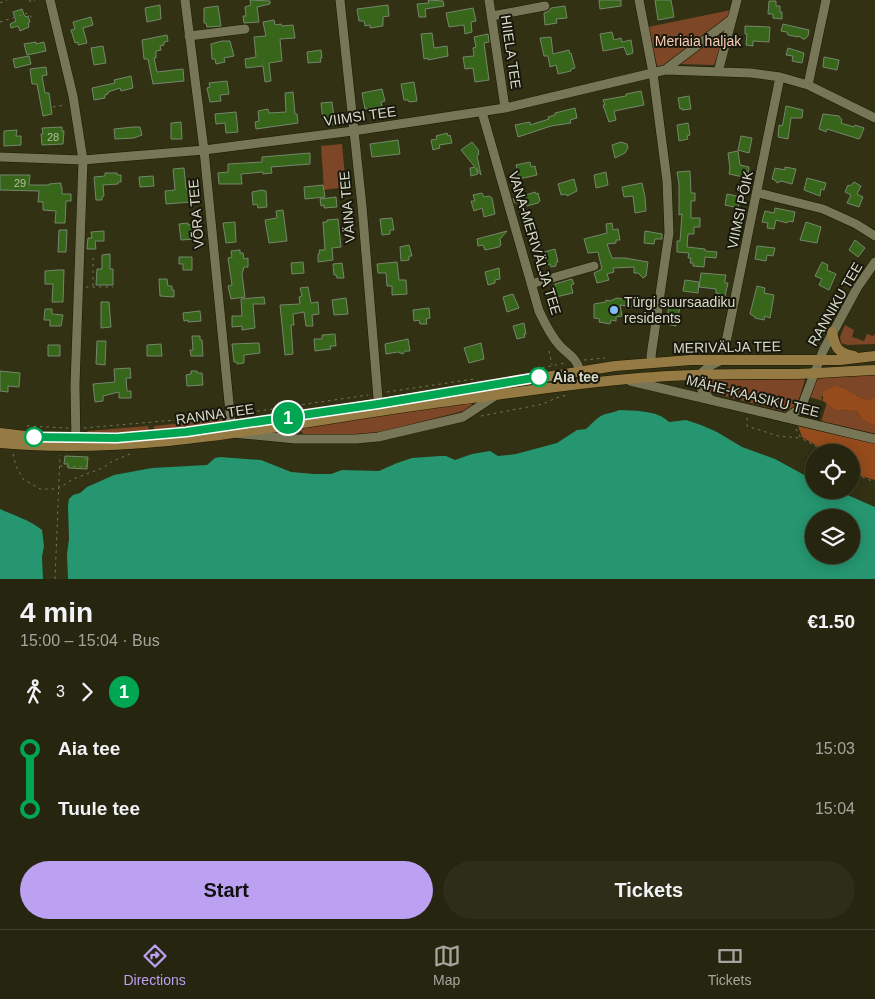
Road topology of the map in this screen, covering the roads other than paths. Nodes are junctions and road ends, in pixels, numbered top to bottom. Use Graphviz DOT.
graph roads {
  1 [pos="50,0"];
  2 [pos="185,0"];
  3 [pos="340,0"];
  4 [pos="490,0"];
  5 [pos="639,0"];
  6 [pos="736,0"];
  7 [pos="826,0"];
  8 [pos="546,6"];
  9 [pos="492,16"];
  10 [pos="732,20"];
  11 [pos="245,29"];
  12 [pos="189,36"];
  13 [pos="664,70"];
  14 [pos="653,72"];
  15 [pos="718,72"];
  16 [pos="780,77"];
  17 [pos="808,86"];
  18 [pos="504,108"];
  19 [pos="482,112"];
  20 [pos="875,118"];
  21 [pos="353,131"];
  22 [pos="204,150"];
  23 [pos="0,157"];
  24 [pos="83,160"];
  25 [pos="758,193"];
  26 [pos="875,236"];
  27 [pos="875,262"];
  28 [pos="594,266"];
  29 [pos="531,284"];
  30 [pos="832,332"];
  31 [pos="724,348"];
  32 [pos="875,356"];
  33 [pos="863,357"];
  34 [pos="722,360"];
  35 [pos="818,360"];
  36 [pos="652,362"];
  37 [pos="875,370"];
  38 [pos="580,371"];
  39 [pos="814,372"];
  40 [pos="699,375"];
  41 [pos="624,379"];
  42 [pos="583,383"];
  43 [pos="495,396"];
  44 [pos="710,399"];
  45 [pos="378,403"];
  46 [pos="801,408"];
  47 [pos="786,418"];
  48 [pos="295,420"];
  49 [pos="814,424"];
  50 [pos="231,425"];
  51 [pos="0,433"];
  52 [pos="76,438"];
  53 [pos="295,439"];
  54 [pos="875,439"];
  55 [pos="0,443"];
  1 -- 24 [label="street"];
  2 -- 12 [label="street, VÕRA TEE"];
  3 -- 21 [label="street, VÄINA TEE"];
  4 -- 9 [label="street, HIIELA TEE"];
  5 -- 14 [label="street"];
  6 -- 10 [label="street"];
  7 -- 17 [label="street"];
  8 -- 9 [label="street"];
  9 -- 18 [label="street, HIIELA TEE"];
  10 -- 13 [label="street"];
  10 -- 15 [label="street"];
  11 -- 12 [label="street"];
  12 -- 22 [label="street, VÕRA TEE"];
  13 -- 14 [label="street, VIIMSI TEE"];
  13 -- 15 [label="street, VIIMSI TEE"];
  14 -- 18 [label="street, VIIMSI TEE"];
  14 -- 36 [label="street"];
  15 -- 16 [label="street, VIIMSI TEE"];
  16 -- 17 [label="street, VIIMSI TEE"];
  16 -- 25 [label="street, VIIMSI PÕIK"];
  17 -- 20 [label="street, VIIMSI TEE"];
  18 -- 19 [label="street, VIIMSI TEE"];
  19 -- 21 [label="street, VIIMSI TEE"];
  19 -- 29 [label="street, VANA-MERIVÄLJA TEE"];
  21 -- 22 [label="street, VIIMSI TEE"];
  21 -- 45 [label="street, VÄINA TEE"];
  22 -- 24 [label="street, VIIMSI TEE"];
  22 -- 50 [label="street, VÕRA TEE"];
  23 -- 24 [label="street, VIIMSI TEE"];
  24 -- 52 [label="street"];
  25 -- 26 [label="street"];
  25 -- 31 [label="street, VIIMSI PÕIK"];
  27 -- 30 [label="street, RANNIKU TEE"];
  28 -- 29 [label="street"];
  29 -- 38 [label="street, VANA-MERIVÄLJA TEE"];
  30 -- 33 [label="main road"];
  30 -- 35 [label="street, RANNIKU TEE"];
  32 -- 33 [label="main road, MERIVÄLJA TEE"];
  33 -- 35 [label="main road, MERIVÄLJA TEE"];
  34 -- 35 [label="main road, MERIVÄLJA TEE"];
  34 -- 36 [label="main road, MERIVÄLJA TEE"];
  34 -- 40 [label="street"];
  35 -- 39 [label="street, RANNIKU TEE"];
  36 -- 38 [label="main road, MERIVÄLJA TEE"];
  37 -- 39 [label="main road, MERIVÄLJA TEE"];
  38 -- 45 [label="main road, RANNA TEE"];
  39 -- 40 [label="main road, MERIVÄLJA TEE"];
  39 -- 46 [label="street, RANNIKU TEE"];
  40 -- 41 [label="main road, MERIVÄLJA TEE"];
  40 -- 44 [label="street"];
  41 -- 42 [label="main road, MERIVÄLJA TEE"];
  41 -- 44 [label="street, MÄHE-KAASIKU TEE"];
  42 -- 43 [label="main road, RANNA TEE"];
  43 -- 45 [label="main road, RANNA TEE"];
  43 -- 53 [label="street"];
  44 -- 47 [label="street, MÄHE-KAASIKU TEE"];
  45 -- 48 [label="main road, RANNA TEE"];
  46 -- 47 [label="street"];
  46 -- 49 [label="street"];
  47 -- 49 [label="street, MÄHE-KAASIKU TEE"];
  48 -- 50 [label="main road, RANNA TEE"];
  48 -- 53 [label="street"];
  49 -- 54 [label="street, MÄHE-KAASIKU TEE"];
  50 -- 52 [label="main road, RANNA TEE"];
  50 -- 53 [label="street"];
  51 -- 52 [label="main road, RANNA TEE"];
  52 -- 55 [label="main road, RANNA TEE"];
}
